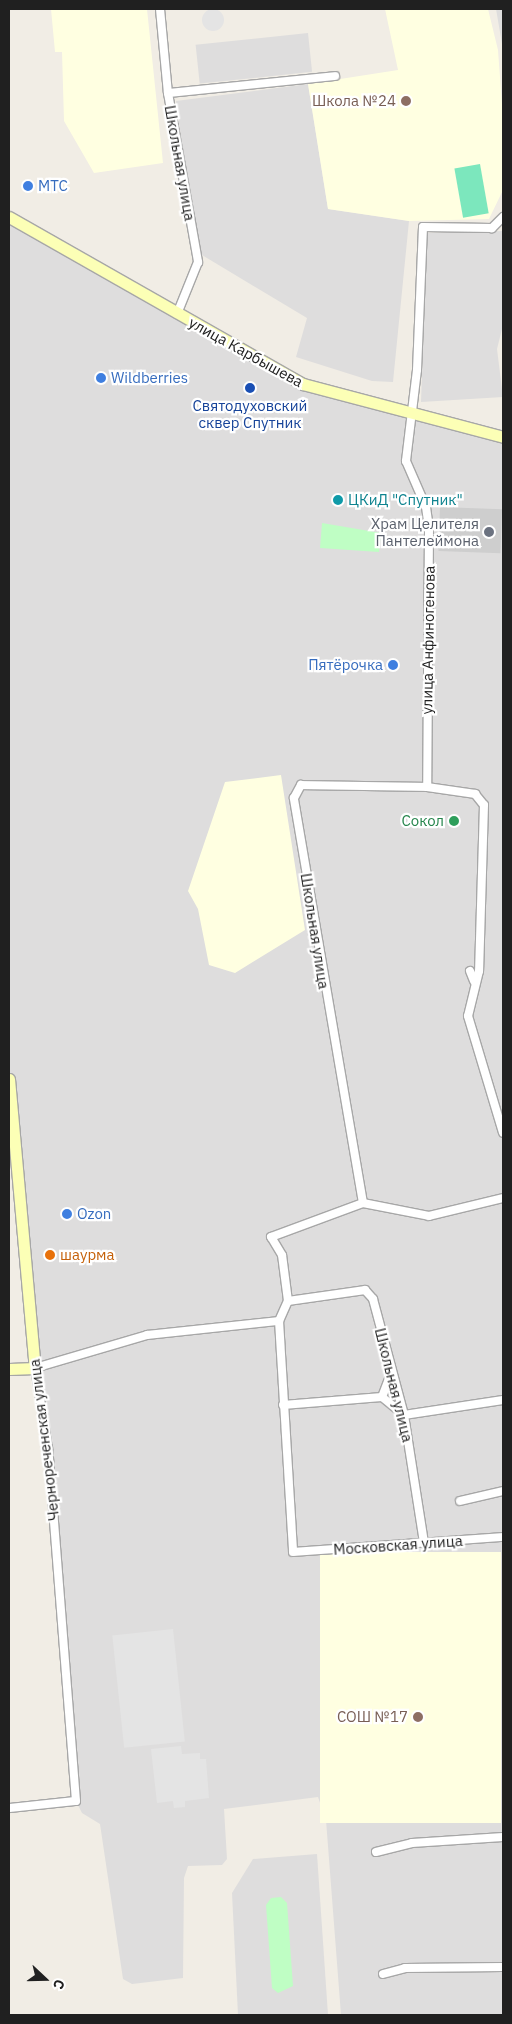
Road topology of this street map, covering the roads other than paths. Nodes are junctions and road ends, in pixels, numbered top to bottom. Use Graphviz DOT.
graph roads {
  1 [pos="160,9"];
  2 [pos="335,76"];
  3 [pos="168,93"];
  4 [pos="9,217"];
  5 [pos="503,217"];
  6 [pos="177,314"];
  7 [pos="413,416"];
  8 [pos="502,437"];
  9 [pos="427,787"];
  10 [pos="470,971"];
  11 [pos="474,981"];
  12 [pos="9,1079"];
  13 [pos="503,1133"];
  14 [pos="503,1198"];
  15 [pos="362,1203"];
  16 [pos="288,1301"];
  17 [pos="279,1321"];
  18 [pos="35,1368"];
  19 [pos="9,1369"];
  20 [pos="391,1373"];
  21 [pos="382,1397"];
  22 [pos="503,1400"];
  23 [pos="283,1405"];
  24 [pos="404,1415"];
  25 [pos="503,1490"];
  26 [pos="460,1501"];
  27 [pos="503,1537"];
  28 [pos="424,1543"];
  29 [pos="9,1808"];
  30 [pos="503,1837"];
  31 [pos="376,1852"];
  32 [pos="503,1967"];
  33 [pos="383,1974"];
  1 -- 3 [label="street, Школьная улица"];
  2 -- 3 [label="street"];
  3 -- 6 [label="street, Школьная улица"];
  4 -- 6 [label="main road, улица Карбышева"];
  5 -- 7 [label="street, улица Анфиногенова"];
  6 -- 7 [label="main road, улица Карбышева"];
  7 -- 8 [label="main road, улица Карбышева"];
  7 -- 9 [label="street, улица Анфиногенова"];
  9 -- 11 [label="street"];
  9 -- 15 [label="street, Школьная улица"];
  10 -- 11 [label="street"];
  11 -- 13 [label="street"];
  12 -- 18 [label="main road, Чернореченская улица"];
  14 -- 15 [label="street"];
  15 -- 16 [label="street"];
  16 -- 17 [label="street"];
  16 -- 20 [label="street, Школьная улица"];
  17 -- 18 [label="street"];
  17 -- 23 [label="street"];
  18 -- 19 [label="main road"];
  18 -- 29 [label="street, Чернореченская улица"];
  20 -- 21 [label="street"];
  20 -- 24 [label="street, Школьная улица"];
  21 -- 23 [label="street"];
  21 -- 24 [label="street"];
  22 -- 24 [label="street"];
  23 -- 28 [label="street, Московская улица"];
  24 -- 28 [label="street, Школьная улица"];
  25 -- 26 [label="street"];
  27 -- 28 [label="street, Московская улица"];
  30 -- 31 [label="street"];
  32 -- 33 [label="street"];
}
